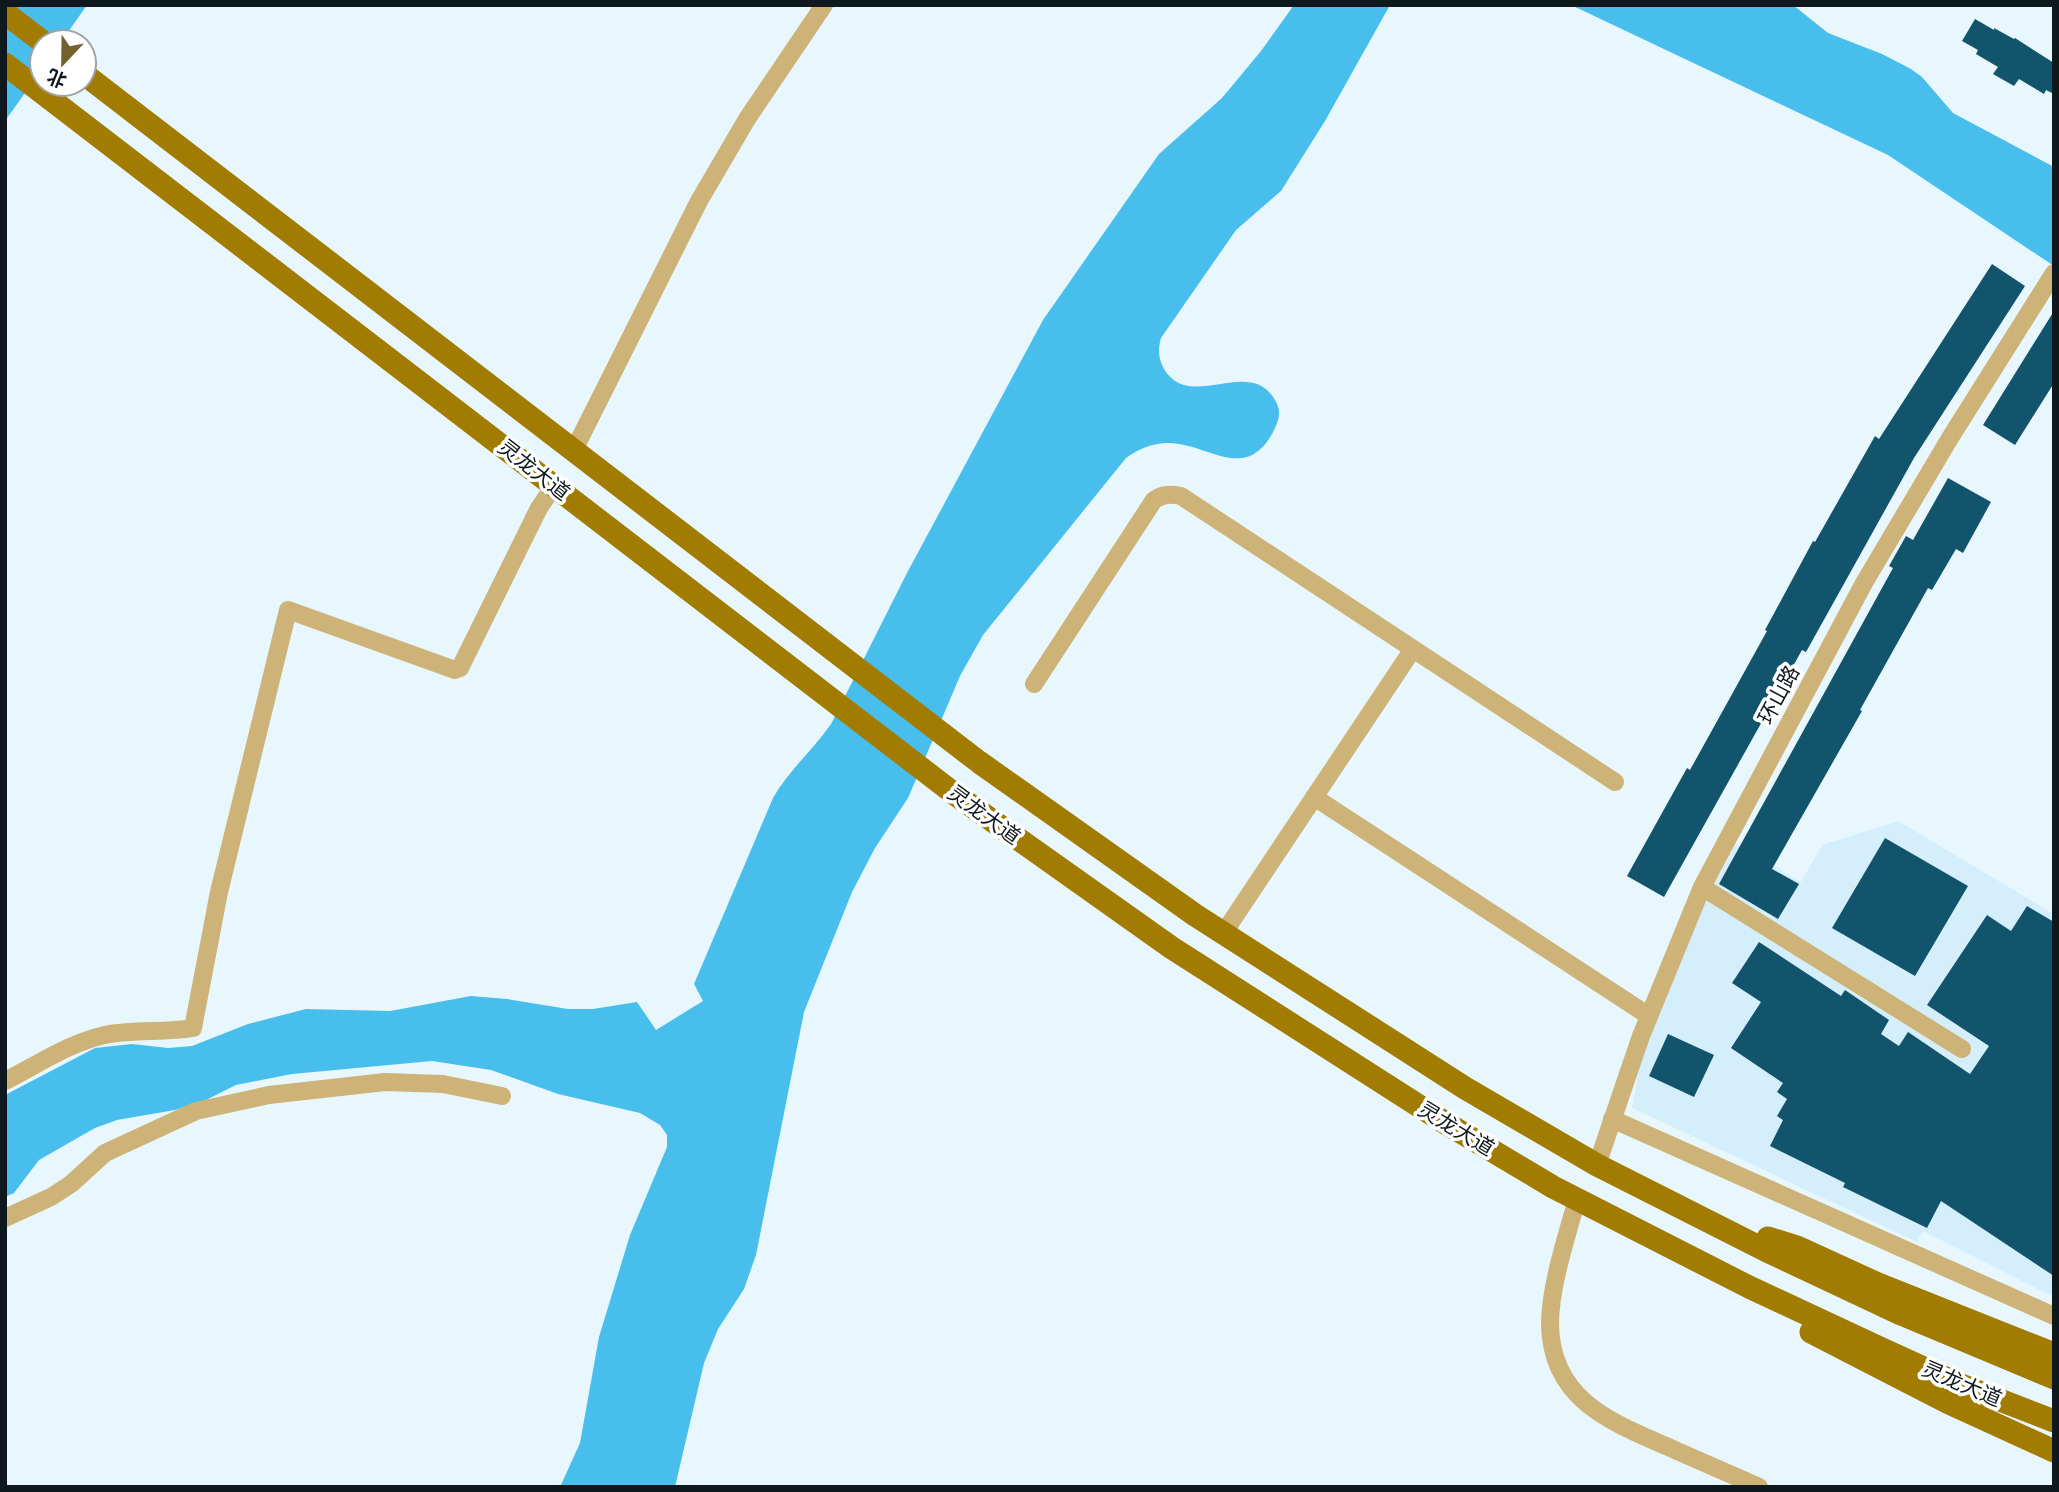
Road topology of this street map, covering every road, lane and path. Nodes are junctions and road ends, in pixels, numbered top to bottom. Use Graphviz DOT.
graph roads {
  1 [pos="824,5"];
  2 [pos="5,13"];
  3 [pos="28,31"];
  4 [pos="5,64"];
  5 [pos="98,84"];
  6 [pos="2051,278"];
  7 [pos="574,450"];
  8 [pos="554,486"];
  9 [pos="1413,649"];
  10 [pos="1034,684"];
  11 [pos="1615,782"];
  12 [pos="1314,797"];
  13 [pos="1702,887"];
  14 [pos="1223,934"];
  15 [pos="1649,1016"];
  16 [pos="1962,1049"];
  17 [pos="5,1080"];
  18 [pos="502,1096"];
  19 [pos="1612,1119"];
  20 [pos="1597,1165"];
  21 [pos="1577,1199"];
  22 [pos="1690,1212"];
  23 [pos="5,1218"];
  24 [pos="1636,1230"];
  25 [pos="2054,1316"];
  26 [pos="2054,1354"];
  27 [pos="2054,1378"];
  28 [pos="2054,1421"];
  29 [pos="2054,1451"];
  30 [pos="1759,1487"];
  1 -- 7 [label="street"];
  2 -- 3 [label="main road"];
  4 -- 8 [label="main road, 灵龙大道"];
  5 -- 7 [label="main road, 灵龙大道"];
  6 -- 13 [label="street, 环山路"];
  7 -- 14 [label="main road, 灵龙大道"];
  8 -- 17 [label="street"];
  8 -- 21 [label="main road, 灵龙大道"];
  9 -- 10 [label="street"];
  9 -- 11 [label="street"];
  9 -- 12 [label="street"];
  12 -- 14 [label="street"];
  12 -- 15 [label="street"];
  13 -- 15 [label="street, 环山路"];
  13 -- 16 [label="street"];
  14 -- 20 [label="main road, 灵龙大道"];
  15 -- 19 [label="street, 环山路"];
  18 -- 23 [label="street"];
  19 -- 20 [label="street, 环山路"];
  19 -- 25 [label="street"];
  20 -- 22 [label="main road, 灵龙大道"];
  21 -- 24 [label="main road, 灵龙大道"];
  21 -- 30 [label="street"];
  22 -- 26 [label="main road"];
  22 -- 27 [label="main road, 灵龙大道"];
  24 -- 28 [label="main road, 灵龙大道"];
  24 -- 29 [label="main road"];
}
